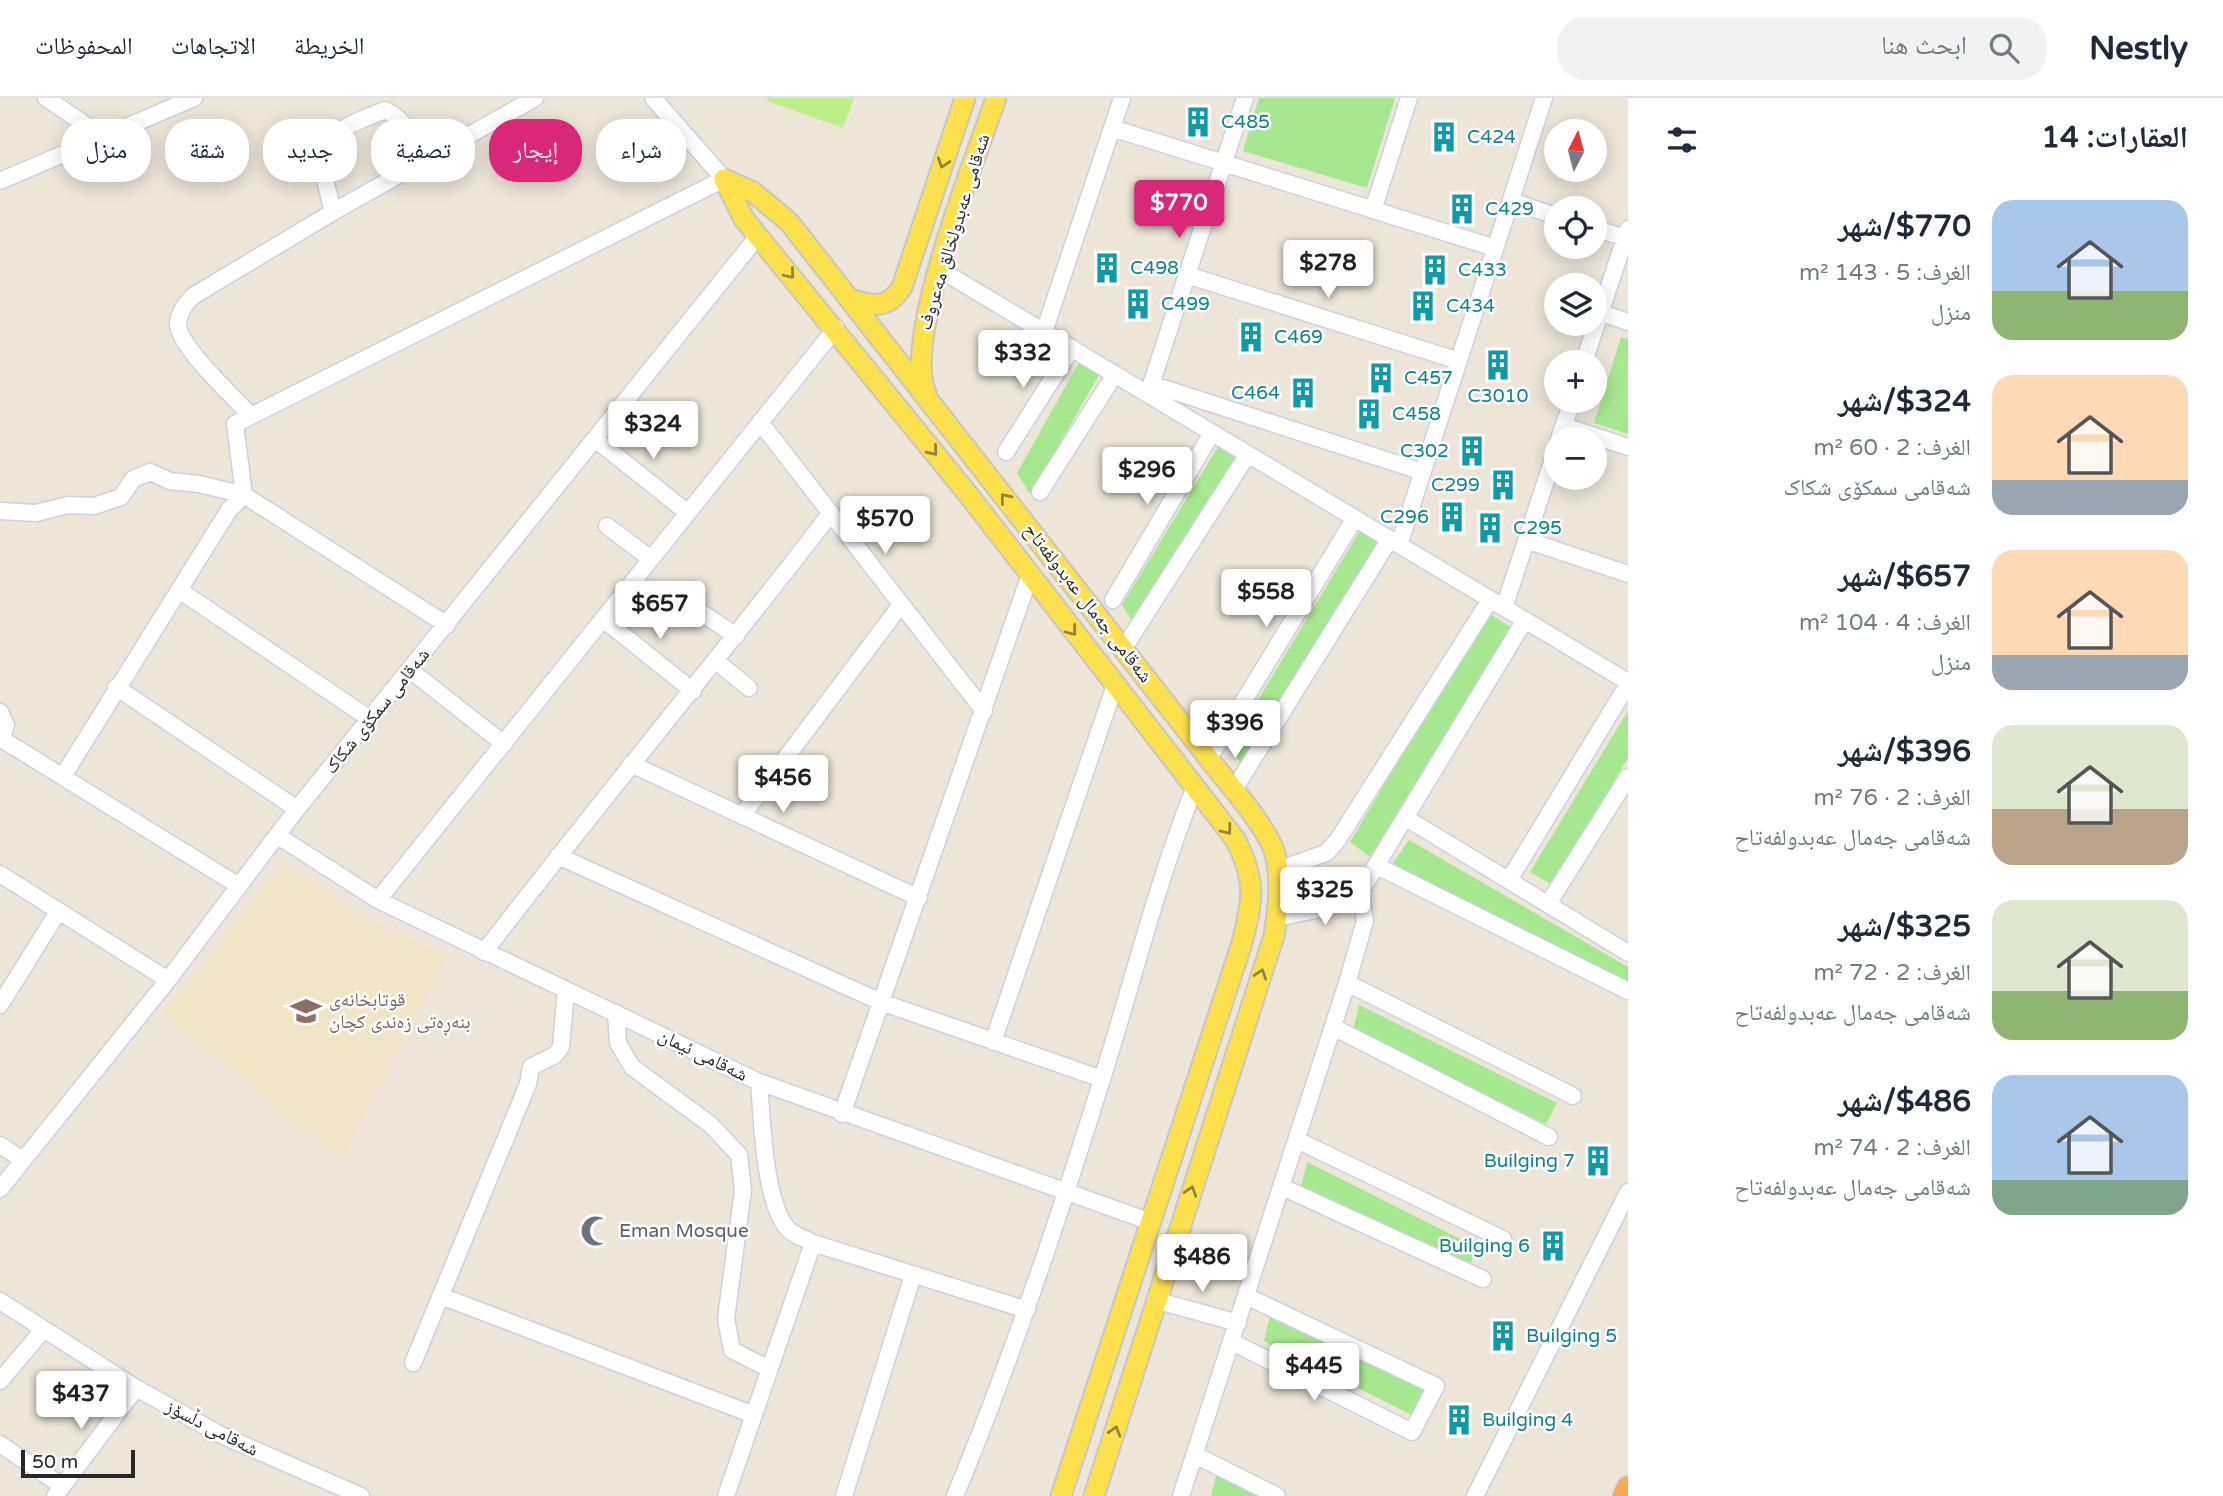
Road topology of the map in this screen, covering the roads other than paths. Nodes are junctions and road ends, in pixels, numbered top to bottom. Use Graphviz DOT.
graph roads {
  1 [pos="46,98"];
  2 [pos="194,98"];
  3 [pos="535,98"];
  4 [pos="653,98"];
  5 [pos="965,98"];
  6 [pos="996,98"];
  7 [pos="1122,98"];
  8 [pos="1245,98"];
  9 [pos="1409,98"];
  10 [pos="1544,98"];
  11 [pos="512,103"];
  12 [pos="77,119"];
  13 [pos="147,119"];
  14 [pos="401,119"];
  15 [pos="475,127"];
  16 [pos="1112,128"];
  17 [pos="61,156"];
  18 [pos="1224,163"];
  19 [pos="724,179"];
  20 [pos="0,181"];
  21 [pos="387,182"];
  22 [pos="1511,201"];
  23 [pos="1373,210"];
  24 [pos="333,212"];
  25 [pos="1544,212"];
  26 [pos="1607,230"];
  27 [pos="1627,234"];
  28 [pos="758,236"];
  29 [pos="1495,248"];
  30 [pos="939,269"];
  31 [pos="1187,275"];
  32 [pos="1607,295"];
  33 [pos="850,299"];
  34 [pos="1607,315"];
  35 [pos="1628,322"];
  36 [pos="836,328"];
  37 [pos="1044,332"];
  38 [pos="1072,348"];
  39 [pos="1459,361"];
  40 [pos="1115,374"];
  41 [pos="1149,389"];
  42 [pos="933,406"];
  43 [pos="251,416"];
  44 [pos="760,422"];
  45 [pos="1212,433"];
  46 [pos="595,439"];
  47 [pos="1607,443"];
  48 [pos="1628,447"];
  49 [pos="1006,452"];
  50 [pos="1248,454"];
  51 [pos="1423,472"];
  52 [pos="988,476"];
  53 [pos="1544,486"];
  54 [pos="1040,492"];
  55 [pos="967,494"];
  56 [pos="244,495"];
  57 [pos="0,511"];
  58 [pos="688,513"];
  59 [pos="831,513"];
  60 [pos="1355,518"];
  61 [pos="607,526"];
  62 [pos="1526,540"];
  63 [pos="1394,542"];
  64 [pos="651,559"];
  65 [pos="1628,574"];
  66 [pos="1030,575"];
  67 [pos="179,590"];
  68 [pos="1113,600"];
  69 [pos="1497,604"];
  70 [pos="690,605"];
  71 [pos="900,606"];
  72 [pos="603,619"];
  73 [pos="1525,620"];
  74 [pos="447,625"];
  75 [pos="736,636"];
  76 [pos="1124,648"];
  77 [pos="716,662"];
  78 [pos="410,670"];
  79 [pos="1628,683"];
  80 [pos="1115,685"];
  81 [pos="116,687"];
  82 [pos="749,688"];
  83 [pos="693,691"];
  84 [pos="984,711"];
  85 [pos="0,712"];
  86 [pos="370,719"];
  87 [pos="1,739"];
  88 [pos="504,744"];
  89 [pos="1209,758"];
  90 [pos="631,764"];
  91 [pos="63,776"];
  92 [pos="1628,777"];
  93 [pos="1195,789"];
  94 [pos="1233,791"];
  95 [pos="297,809"];
  96 [pos="742,816"];
  97 [pos="1406,818"];
  98 [pos="278,836"];
  99 [pos="558,856"];
  100 [pos="1377,866"];
  101 [pos="1277,870"];
  102 [pos="0,874"];
  103 [pos="1509,880"];
  104 [pos="239,886"];
  105 [pos="1360,892"];
  106 [pos="919,898"];
  107 [pos="378,900"];
  108 [pos="1548,904"];
  109 [pos="58,912"];
  110 [pos="1277,918"];
  111 [pos="484,952"];
  112 [pos="1628,953"];
  113 [pos="168,980"];
  114 [pos="1347,983"];
  115 [pos="566,990"];
  116 [pos="1628,991"];
  117 [pos="881,1002"];
  118 [pos="0,1004"];
  119 [pos="616,1013"];
  120 [pos="1333,1027"];
  121 [pos="993,1041"];
  122 [pos="1102,1079"];
  123 [pos="759,1082"];
  124 [pos="1573,1096"];
  125 [pos="842,1114"];
  126 [pos="1549,1137"];
  127 [pos="1297,1140"];
  128 [pos="0,1145"];
  129 [pos="23,1160"];
  130 [pos="1282,1186"];
  131 [pos="0,1189"];
  132 [pos="1064,1191"];
  133 [pos="1628,1192"];
  134 [pos="1151,1222"];
  135 [pos="1503,1239"];
  136 [pos="813,1243"];
  137 [pos="913,1275"];
  138 [pos="1483,1279"];
  139 [pos="441,1296"];
  140 [pos="1247,1296"];
  141 [pos="1155,1300"];
  142 [pos="0,1301"];
  143 [pos="1027,1310"];
  144 [pos="1238,1323"];
  145 [pos="44,1329"];
  146 [pos="1232,1342"];
  147 [pos="414,1363"];
  148 [pos="769,1369"];
  149 [pos="0,1381"];
  150 [pos="136,1388"];
  151 [pos="754,1415"];
  152 [pos="0,1444"];
  153 [pos="1195,1455"];
  154 [pos="1628,1488"];
  155 [pos="58,1493"];
  156 [pos="361,1496"];
  157 [pos="726,1496"];
  158 [pos="844,1496"];
  159 [pos="955,1496"];
  160 [pos="1061,1496"];
  161 [pos="1094,1496"];
  162 [pos="1181,1496"];
  163 [pos="1276,1496"];
  164 [pos="1475,1496"];
  165 [pos="1624,1496"];
  1 -- 12 [label="street"];
  2 -- 13 [label="street"];
  3 -- 11 [label="street"];
  4 -- 19 [label="street, شەقامی جەمال عەبدولفەتاح"];
  5 -- 33 [label="main road, شەقامی عەبدولخالق مەعروف, one-way"];
  6 -- 30 [label="main road, شەقامی عەبدولخالق مەعروف"];
  7 -- 16 [label="street"];
  8 -- 18 [label="street"];
  9 -- 23 [label="street"];
  10 -- 22 [label="street"];
  11 -- 15 [label="street"];
  14 -- 24 [label="street"];
  16 -- 18 [label="street"];
  16 -- 37 [label="street"];
  17 -- 20 [label="street"];
  18 -- 23 [label="street"];
  18 -- 31 [label="street"];
  19 -- 28 [label="main road, شەقامی جەمال عەبدولفەتاح"];
  19 -- 33 [label="main road, شەقامی جەمال عەبدولفەتاح"];
  19 -- 43 [label="street"];
  21 -- 24 [label="street"];
  22 -- 25 [label="street"];
  22 -- 29 [label="street"];
  23 -- 29 [label="street"];
  24 -- 43 [label="street"];
  26 -- 27 [label="street"];
  27 -- 32 [label="street"];
  28 -- 36 [label="main road, شەقامی جەمال عەبدولفەتاح, one-way"];
  28 -- 46 [label="street, شەقامی سمکۆی شکاک"];
  29 -- 39 [label="street"];
  30 -- 37 [label="street"];
  30 -- 42 [label="main road, شەقامی عەبدولخالق مەعروف"];
  31 -- 39 [label="street"];
  31 -- 41 [label="street"];
  33 -- 42 [label="main road, شەقامی جەمال عەبدولفەتاح"];
  34 -- 35 [label="street"];
  36 -- 44 [label="street"];
  36 -- 55 [label="main road, شەقامی جەمال عەبدولفەتاح, one-way"];
  37 -- 38 [label="street"];
  38 -- 40 [label="street"];
  38 -- 49 [label="street"];
  39 -- 51 [label="street"];
  40 -- 41 [label="street"];
  40 -- 54 [label="street"];
  41 -- 45 [label="street"];
  41 -- 51 [label="street"];
  42 -- 52 [label="main road, شەقامی جەمال عەبدولفەتاح"];
  43 -- 56 [label="street"];
  44 -- 58 [label="street"];
  44 -- 59 [label="street"];
  45 -- 50 [label="street"];
  45 -- 68 [label="street"];
  46 -- 58 [label="street"];
  46 -- 74 [label="street, شەقامی سمکۆی شکاک"];
  47 -- 48 [label="street"];
  50 -- 60 [label="street"];
  50 -- 76 [label="street"];
  51 -- 63 [label="street"];
  52 -- 55 [label="main road"];
  76 -- 52 [label="main road, شەقامی جەمال عەبدولفەتاح, one-way"];
  53 -- 62 [label="street"];
  55 -- 66 [label="main road, شەقامی جەمال عەبدولفەتاح"];
  56 -- 57 [label="street"];
  56 -- 67 [label="street"];
  56 -- 74 [label="street"];
  58 -- 64 [label="street"];
  59 -- 71 [label="street"];
  59 -- 75 [label="street"];
  60 -- 63 [label="street"];
  60 -- 89 [label="street"];
  61 -- 64 [label="street"];
  62 -- 65 [label="street"];
  62 -- 69 [label="street"];
  63 -- 69 [label="street"];
  63 -- 94 [label="street"];
  64 -- 72 [label="street"];
  66 -- 80 [label="main road, شەقامی جەمال عەبدولفەتاح, one-way"];
  66 -- 84 [label="street"];
  67 -- 81 [label="street"];
  67 -- 86 [label="street"];
  69 -- 73 [label="street"];
  69 -- 101 [label="street"];
  70 -- 75 [label="street"];
  71 -- 84 [label="street"];
  71 -- 96 [label="street"];
  72 -- 83 [label="street"];
  72 -- 88 [label="street"];
  73 -- 79 [label="street"];
  73 -- 97 [label="street"];
  74 -- 78 [label="street, شەقامی سمکۆی شکاک"];
  75 -- 77 [label="street"];
  76 -- 89 [label="main road, شەقامی جەمال عەبدولفەتاح"];
  77 -- 82 [label="street"];
  77 -- 83 [label="street"];
  78 -- 86 [label="street, شەقامی سمکۆی شکاک"];
  78 -- 88 [label="street"];
  79 -- 103 [label="street"];
  80 -- 93 [label="main road, شەقامی جەمال عەبدولفەتاح"];
  80 -- 121 [label="street"];
  81 -- 91 [label="street"];
  81 -- 95 [label="street"];
  83 -- 90 [label="street"];
  84 -- 106 [label="street"];
  85 -- 87 [label="street"];
  86 -- 95 [label="street, شەقامی سمکۆی شکاک"];
  87 -- 91 [label="street"];
  88 -- 107 [label="street"];
  89 -- 94 [label="main road, شەقامی جەمال عەبدولفەتاح"];
  90 -- 96 [label="street"];
  90 -- 99 [label="street"];
  91 -- 104 [label="street"];
  92 -- 108 [label="street"];
  93 -- 122 [label="street"];
  93 -- 134 [label="main road, شەقامی جەمال عەبدولفەتاح, one-way"];
  94 -- 101 [label="main road, شەقامی جەمال عەبدولفەتاح"];
  95 -- 98 [label="street, شەقامی سمکۆی شکاک"];
  96 -- 106 [label="street"];
  97 -- 100 [label="street"];
  97 -- 103 [label="street"];
  98 -- 104 [label="street, شەقامی سمکۆی شکاک"];
  98 -- 107 [label="street, شەقامی ئیمان"];
  99 -- 111 [label="street"];
  99 -- 117 [label="street"];
  100 -- 105 [label="street"];
  100 -- 116 [label="street"];
  101 -- 110 [label="main road, شەقامی جەمال عەبدولفەتاح"];
  102 -- 109 [label="street"];
  103 -- 108 [label="street"];
  104 -- 113 [label="street, شەقامی سمکۆی شکاک"];
  105 -- 110 [label="street"];
  105 -- 114 [label="street"];
  106 -- 117 [label="street"];
  107 -- 111 [label="street, شەقامی ئیمان"];
  108 -- 112 [label="street"];
  109 -- 113 [label="street"];
  109 -- 118 [label="street"];
  141 -- 110 [label="main road, شەقامی جەمال عەبدولفەتاح, one-way"];
  111 -- 115 [label="street, شەقامی ئیمان"];
  113 -- 129 [label="street, شەقامی سمکۆی شکاک"];
  114 -- 120 [label="street"];
  114 -- 124 [label="street"];
  115 -- 119 [label="street, شەقامی ئیمان"];
  115 -- 139 [label="street"];
  117 -- 121 [label="street"];
  117 -- 125 [label="street"];
  119 -- 123 [label="street, شەقامی ئیمان"];
  119 -- 148 [label="street"];
  120 -- 126 [label="street"];
  120 -- 127 [label="street"];
  121 -- 122 [label="street"];
  122 -- 132 [label="street"];
  123 -- 125 [label="street, شەقامی ئیمان"];
  123 -- 136 [label="street"];
  125 -- 132 [label="street, شەقامی ئیمان"];
  127 -- 130 [label="street"];
  127 -- 135 [label="street"];
  128 -- 129 [label="street"];
  129 -- 131 [label="street, شەقامی سمکۆی شکاک"];
  130 -- 138 [label="street"];
  130 -- 140 [label="street"];
  132 -- 134 [label="street, شەقامی ئیمان"];
  132 -- 143 [label="street"];
  133 -- 164 [label="street"];
  134 -- 160 [label="main road, شەقامی جەمال عەبدولفەتاح"];
  136 -- 137 [label="street"];
  136 -- 148 [label="street"];
  137 -- 143 [label="street"];
  137 -- 158 [label="street"];
  139 -- 147 [label="street"];
  139 -- 151 [label="street"];
  140 -- 144 [label="street"];
  140 -- 146 [label="street"];
  141 -- 144 [label="street"];
  161 -- 141 [label="main road, شەقامی جەمال عەبدولفەتاح, one-way"];
  142 -- 145 [label="street, شەقامی دڵسۆز"];
  143 -- 159 [label="street"];
  144 -- 146 [label="street"];
  145 -- 149 [label="street"];
  145 -- 150 [label="street, شەقامی دڵسۆز"];
  146 -- 153 [label="street"];
  148 -- 151 [label="street"];
  150 -- 155 [label="street"];
  150 -- 156 [label="street, شەقامی دڵسۆز"];
  151 -- 157 [label="street"];
  152 -- 155 [label="street"];
  153 -- 162 [label="street"];
  153 -- 163 [label="street"];
  154 -- 165 [label="highway"];
}
